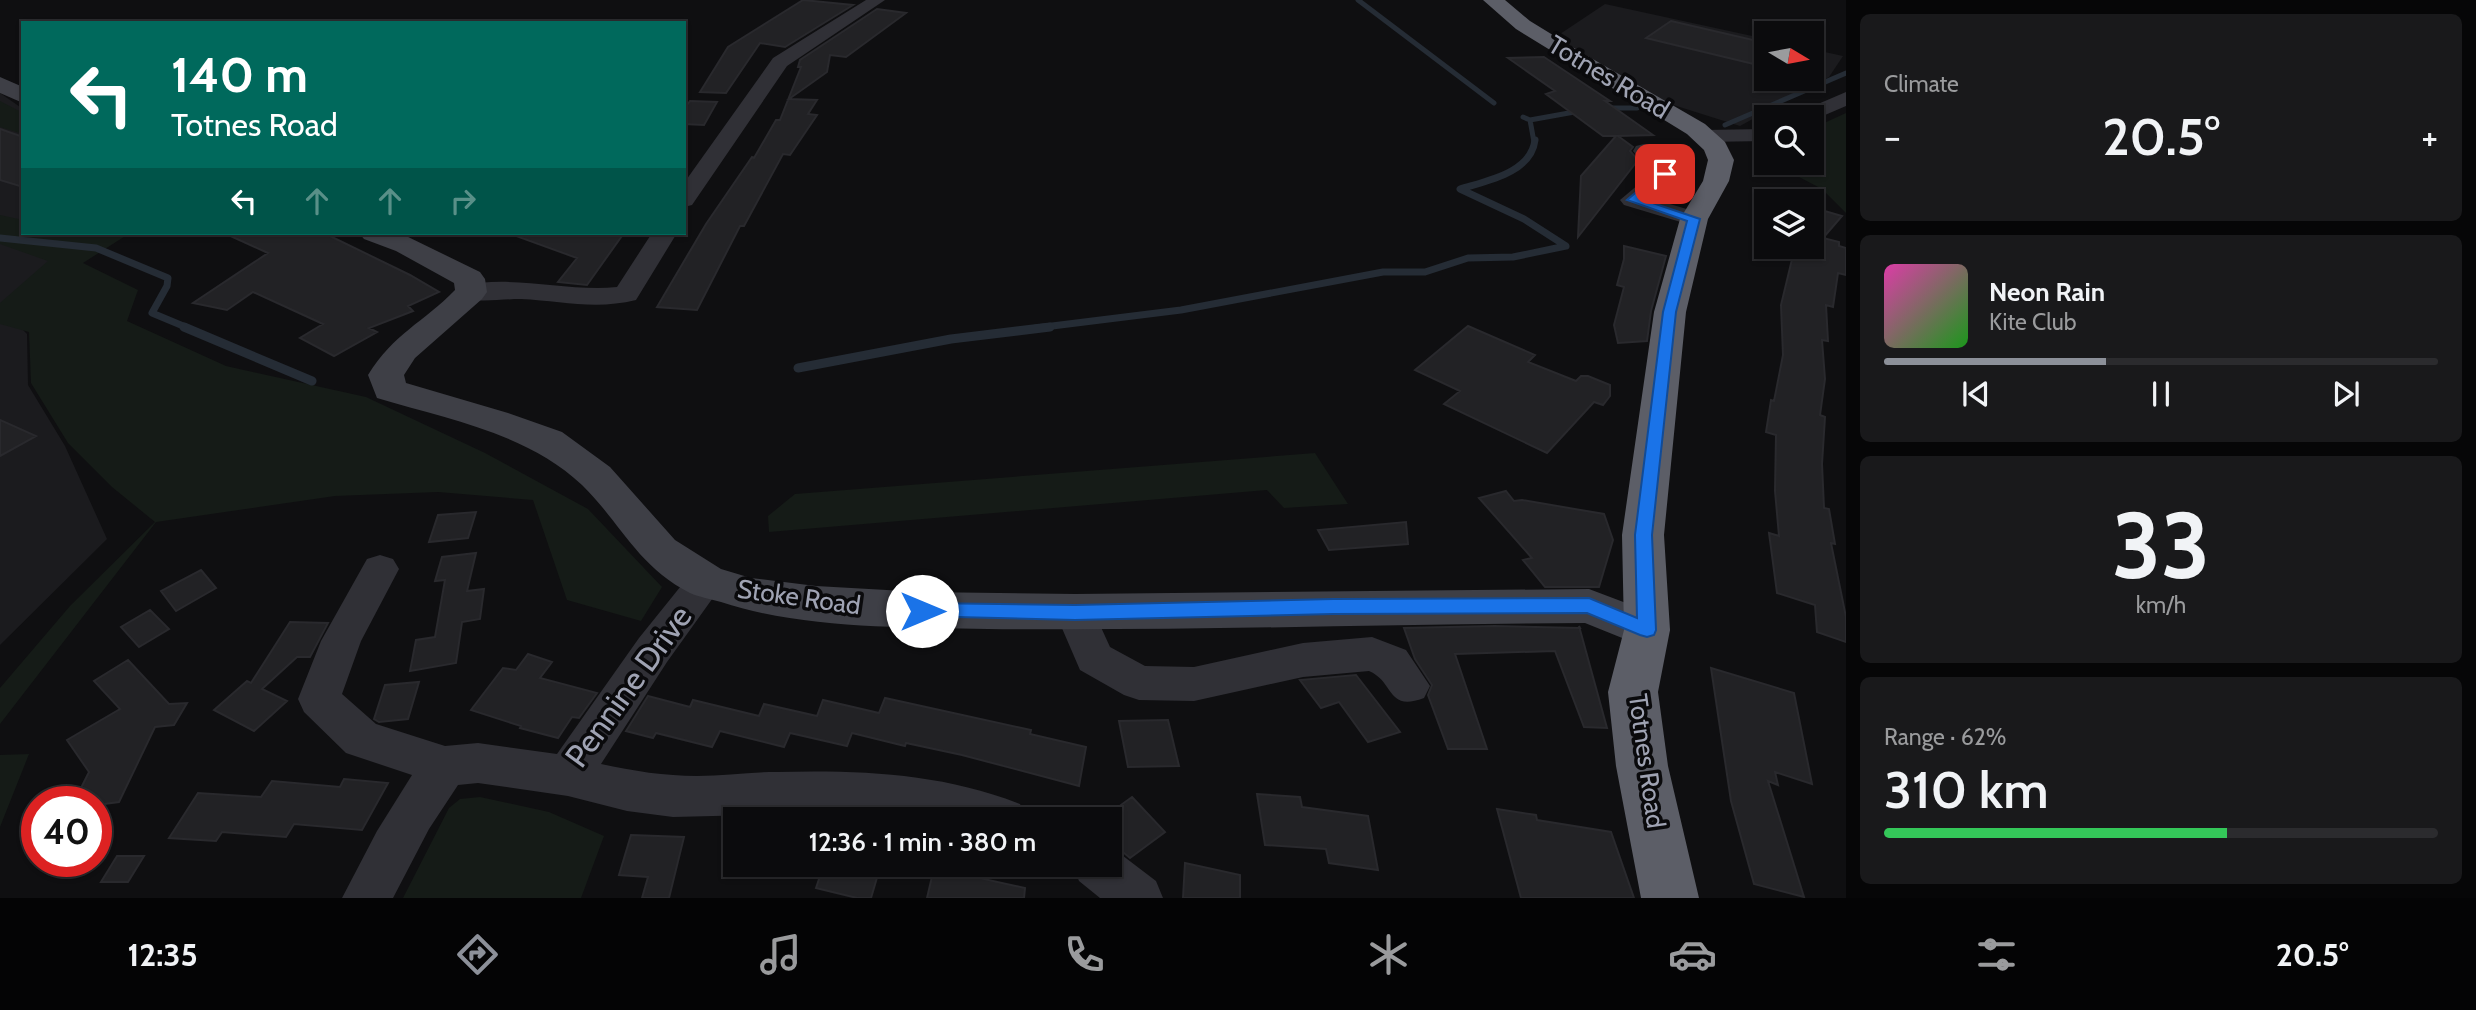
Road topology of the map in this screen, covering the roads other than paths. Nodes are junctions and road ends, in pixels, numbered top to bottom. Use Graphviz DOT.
graph roads {
  1 [pos="877,0"];
  2 [pos="1493,0"];
  3 [pos="0,84"];
  4 [pos="21,95"];
  5 [pos="1846,97"];
  6 [pos="1824,107"];
  7 [pos="1754,135"];
  8 [pos="1704,136"];
  9 [pos="1644,151"];
  10 [pos="686,198"];
  11 [pos="1694,219"];
  12 [pos="379,235"];
  13 [pos="663,235"];
  14 [pos="471,292"];
  15 [pos="380,569"];
  16 [pos="706,581"];
  17 [pos="1075,612"];
  18 [pos="1647,630"];
  19 [pos="1409,686"];
  20 [pos="445,766"];
  21 [pos="568,776"];
  22 [pos="961,807"];
  23 [pos="1112,877"];
  24 [pos="367,898"];
  25 [pos="1138,898"];
  26 [pos="1670,898"];
  1 -- 10 [label="street"];
  2 -- 8 [label="highway, Totnes Road"];
  3 -- 4 [label="street"];
  5 -- 6 [label="street"];
  7 -- 8 [label="street"];
  8 -- 11 [label="highway, Totnes Road"];
  9 -- 11 [label="street"];
  11 -- 18 [label="highway, Totnes Road"];
  12 -- 14 [label="street"];
  13 -- 14 [label="street"];
  14 -- 16 [label="street, Stoke Road"];
  15 -- 20 [label="street"];
  16 -- 17 [label="street, Stoke Road"];
  16 -- 21 [label="street, Pennine Drive"];
  17 -- 18 [label="street, Stoke Road"];
  17 -- 19 [label="street"];
  18 -- 26 [label="highway, Totnes Road"];
  20 -- 21 [label="street, Pennine Drive"];
  20 -- 24 [label="street"];
  21 -- 22 [label="street"];
  23 -- 25 [label="street"];
}
